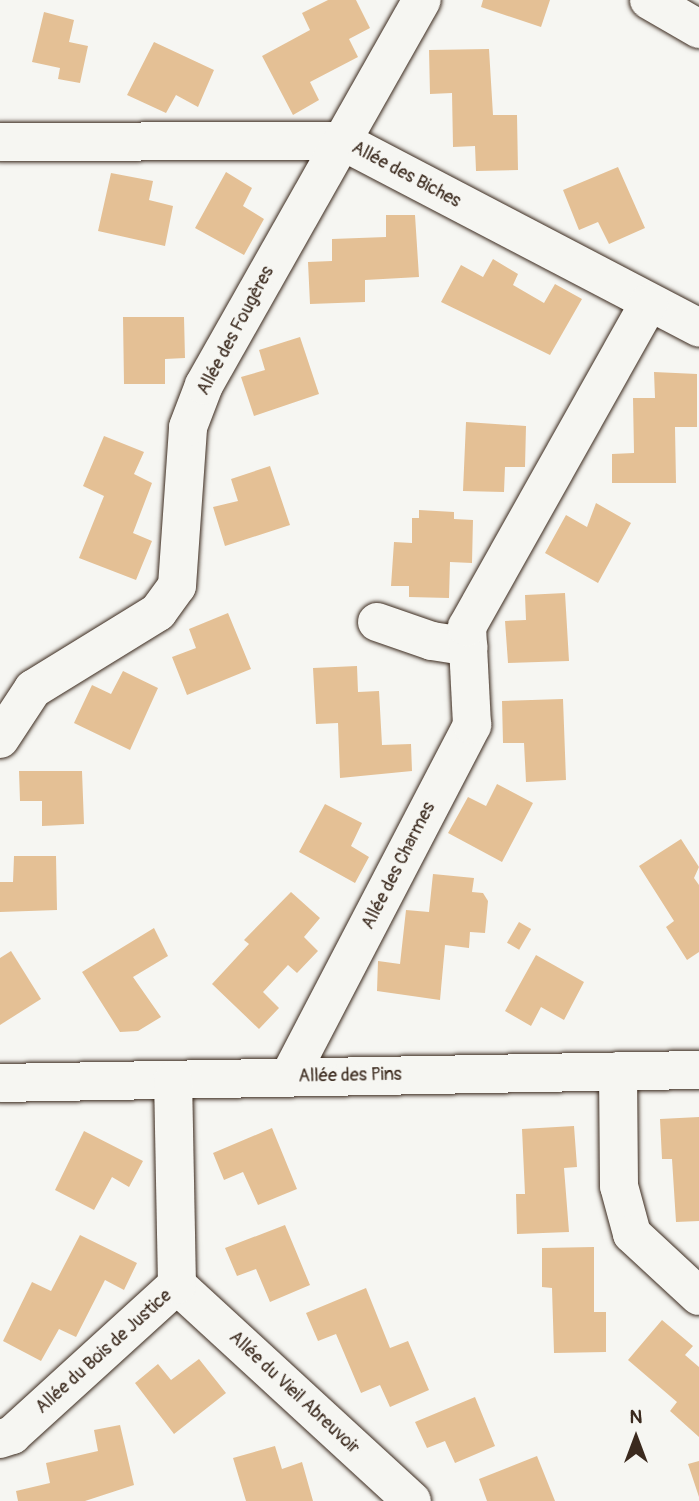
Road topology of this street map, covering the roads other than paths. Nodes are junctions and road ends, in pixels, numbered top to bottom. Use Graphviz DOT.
graph roads {
  1 [pos="422,0"];
  2 [pos="649,0"];
  3 [pos="699,29"];
  4 [pos="342,141"];
  5 [pos="0,142"];
  6 [pos="649,303"];
  7 [pos="699,328"];
  8 [pos="377,622"];
  9 [pos="468,647"];
  10 [pos="0,738"];
  11 [pos="699,1070"];
  12 [pos="618,1071"];
  13 [pos="289,1077"];
  14 [pos="173,1080"];
  15 [pos="0,1083"];
  16 [pos="177,1285"];
  17 [pos="699,1296"];
  18 [pos="0,1439"];
  19 [pos="412,1501"];
  1 -- 4 [label="street, Allée des Fougères"];
  2 -- 3 [label="street"];
  4 -- 5 [label="street, Allée des Biches"];
  4 -- 6 [label="street, Allée des Biches"];
  4 -- 10 [label="street, Allée des Fougères"];
  6 -- 7 [label="street, Allée des Biches"];
  6 -- 9 [label="street, Allée des Charmes"];
  8 -- 9 [label="street"];
  9 -- 13 [label="street, Allée des Charmes"];
  11 -- 12 [label="street, Allée des Pins"];
  12 -- 13 [label="street, Allée des Pins"];
  12 -- 17 [label="street"];
  13 -- 14 [label="street, Allée des Pins"];
  14 -- 15 [label="street, Allée des Pins"];
  14 -- 16 [label="street, Allée du Bois de Justice"];
  16 -- 18 [label="street, Allée du Bois de Justice"];
  16 -- 19 [label="street, Allée du Vieil Abreuvoir"];
}
